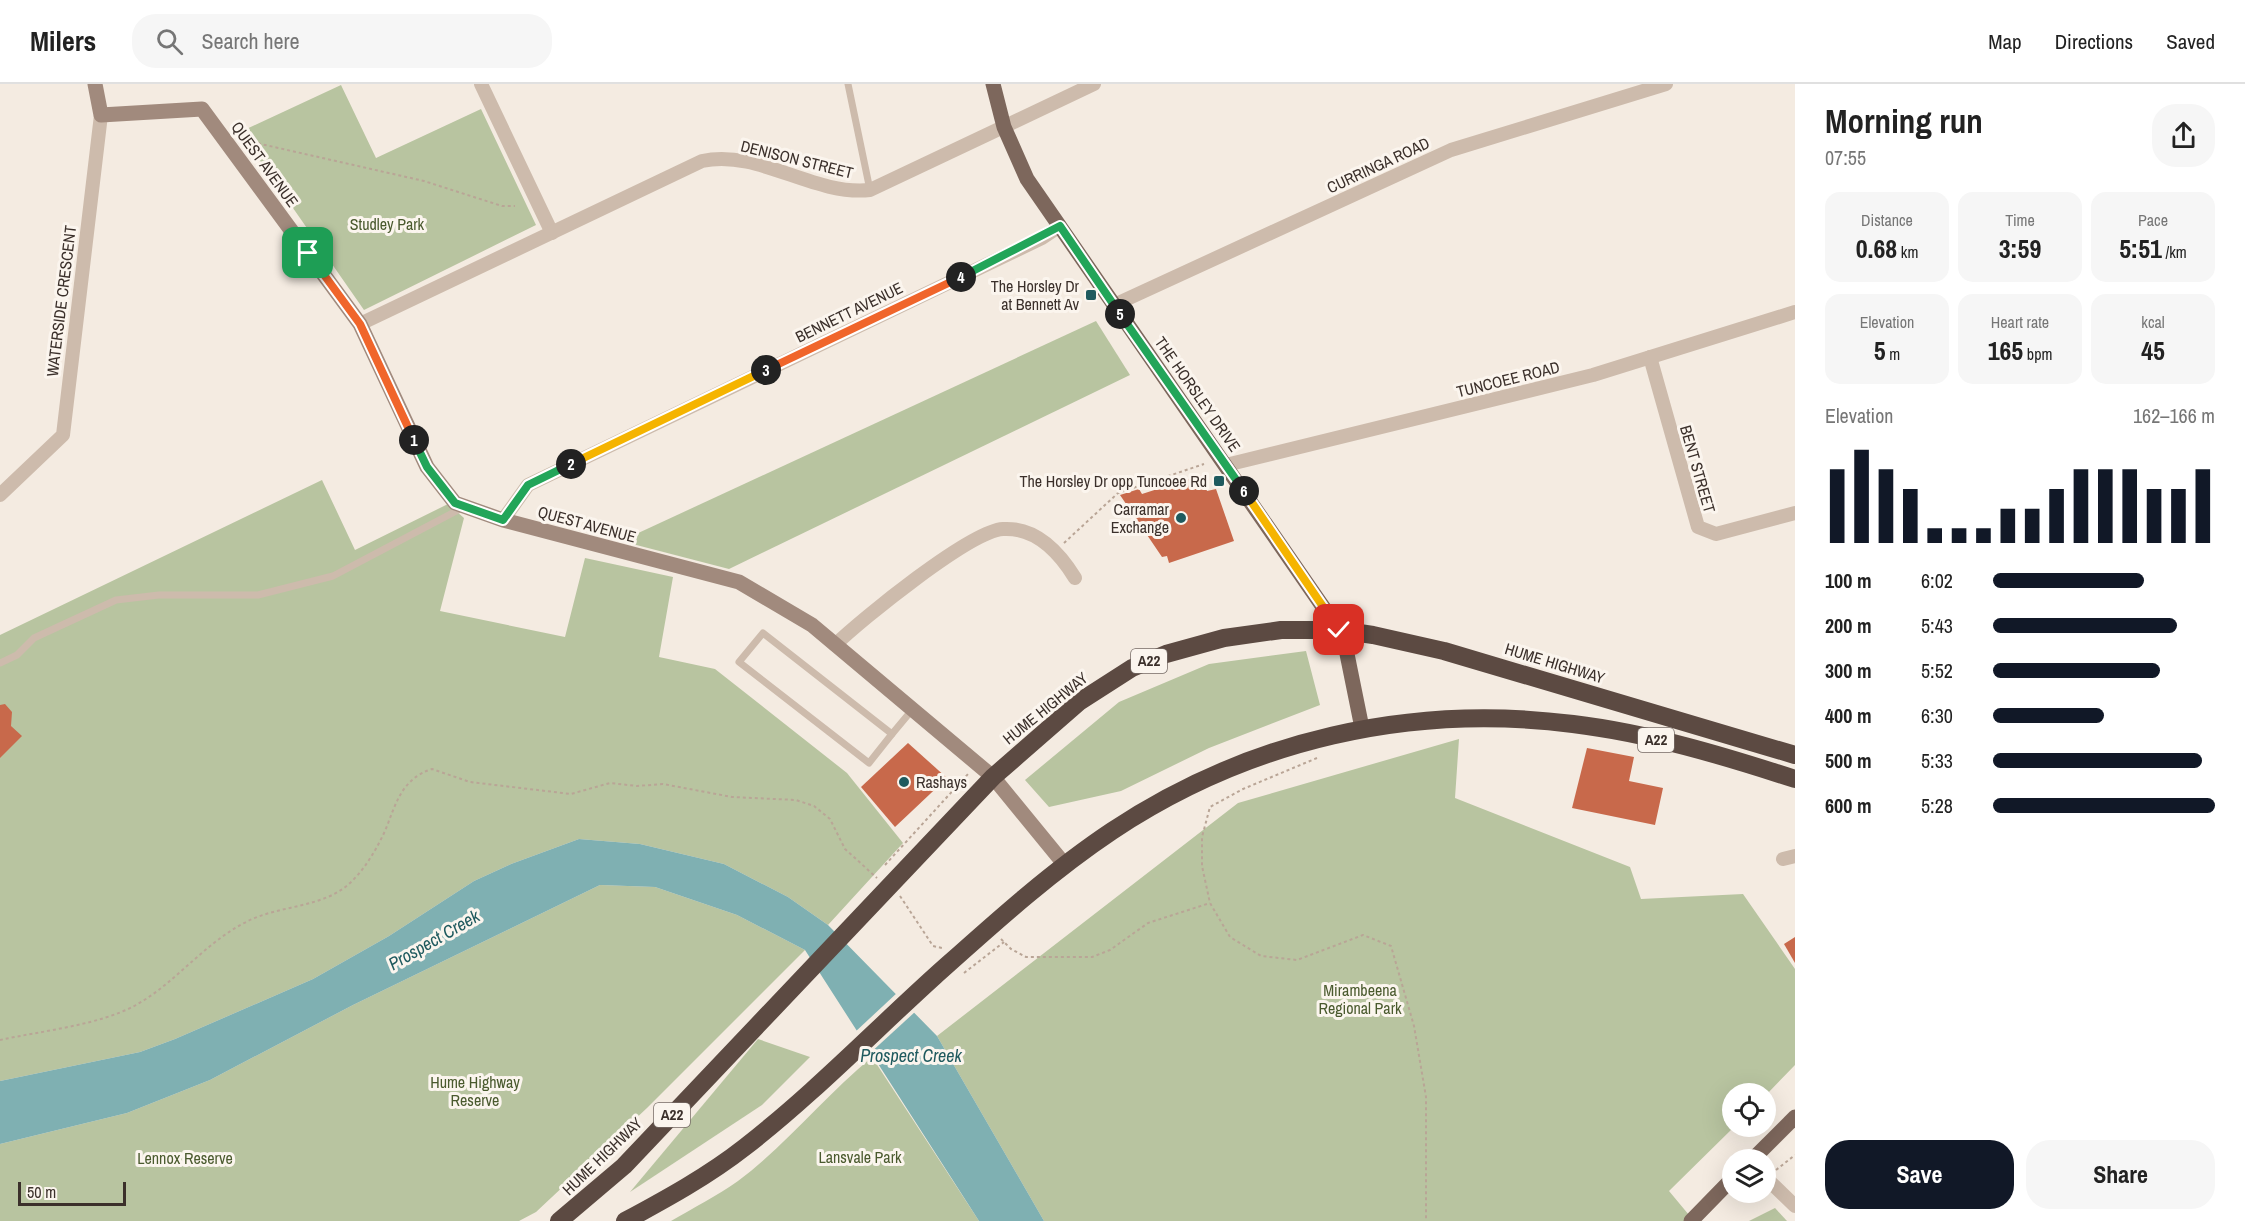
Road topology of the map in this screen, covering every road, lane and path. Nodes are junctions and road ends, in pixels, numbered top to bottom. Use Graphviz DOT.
graph roads {
  1 [pos="95,84"];
  2 [pos="481,84"];
  3 [pos="848,84"];
  4 [pos="993,84"];
  5 [pos="1094,84"];
  6 [pos="1666,84"];
  7 [pos="101,116"];
  8 [pos="1004,127"];
  9 [pos="252,142"];
  10 [pos="870,190"];
  11 [pos="515,206"];
  12 [pos="1060,226"];
  13 [pos="552,233"];
  14 [pos="1114,305"];
  15 [pos="1795,312"];
  16 [pos="360,324"];
  17 [pos="1650,357"];
  18 [pos="1204,464"];
  19 [pos="1226,465"];
  20 [pos="0,495"];
  21 [pos="465,507"];
  22 [pos="1795,513"];
  23 [pos="503,520"];
  24 [pos="1056,551"];
  25 [pos="1075,578"];
  26 [pos="1339,630"];
  27 [pos="835,645"];
  28 [pos="0,663"];
  29 [pos="912,710"];
  30 [pos="1362,728"];
  31 [pos="892,734"];
  32 [pos="1324,755"];
  33 [pos="1795,755"];
  34 [pos="977,763"];
  35 [pos="993,777"];
  36 [pos="1795,779"];
  37 [pos="1065,865"];
  38 [pos="883,867"];
  39 [pos="882,881"];
  40 [pos="898,894"];
  41 [pos="1210,903"];
  42 [pos="991,927"];
  43 [pos="947,945"];
  44 [pos="0,1040"];
  45 [pos="1795,1117"];
  46 [pos="1763,1149"];
  47 [pos="1795,1155"];
  48 [pos="1776,1171"];
  49 [pos="1776,1183"];
  50 [pos="1722,1189"];
  51 [pos="1795,1206"];
  52 [pos="559,1221"];
  53 [pos="625,1221"];
  54 [pos="1426,1221"];
  55 [pos="1691,1221"];
  1 -- 7 [label="street, WATERSIDE CRESCENT"];
  2 -- 13 [label="street"];
  3 -- 10 [label="lane"];
  4 -- 8 [label="main road, THE HORSLEY DRIVE"];
  5 -- 8 [label="street, DENISON STREET"];
  6 -- 14 [label="street, CURRINGA ROAD"];
  7 -- 16 [label="street, QUEST AVENUE"];
  7 -- 20 [label="street, WATERSIDE CRESCENT"];
  8 -- 10 [label="street, DENISON STREET"];
  8 -- 12 [label="main road, THE HORSLEY DRIVE"];
  9 -- 11 [label="path"];
  10 -- 13 [label="street, DENISON STREET"];
  12 -- 14 [label="main road, THE HORSLEY DRIVE"];
  12 -- 23 [label="street, BENNETT AVENUE"];
  13 -- 16 [label="street, DENISON STREET"];
  14 -- 19 [label="main road, THE HORSLEY DRIVE"];
  15 -- 17 [label="street, TUNCOEE ROAD"];
  16 -- 21 [label="street, QUEST AVENUE"];
  17 -- 19 [label="street, TUNCOEE ROAD"];
  17 -- 22 [label="street, BENT STREET"];
  18 -- 24 [label="path"];
  19 -- 26 [label="main road, THE HORSLEY DRIVE"];
  21 -- 23 [label="street, QUEST AVENUE"];
  21 -- 28 [label="lane"];
  23 -- 27 [label="street, QUEST AVENUE"];
  24 -- 25 [label="street"];
  24 -- 27 [label="street"];
  26 -- 30 [label="main road, THE HORSLEY DRIVE"];
  26 -- 33 [label="highway, HUME HIGHWAY / A22"];
  26 -- 35 [label="highway, HUME HIGHWAY / A22"];
  27 -- 29 [label="street, QUEST AVENUE"];
  29 -- 31 [label="lane"];
  29 -- 34 [label="street, QUEST AVENUE"];
  30 -- 36 [label="highway, A22"];
  30 -- 37 [label="highway, A22"];
  31 -- 31 [label="lane"];
  32 -- 41 [label="path"];
  34 -- 35 [label="street, QUEST AVENUE"];
  34 -- 38 [label="path"];
  35 -- 37 [label="street, QUEST AVENUE"];
  35 -- 52 [label="highway, HUME HIGHWAY / A22"];
  37 -- 42 [label="highway, A22"];
  39 -- 44 [label="path"];
  40 -- 43 [label="path"];
  41 -- 42 [label="path"];
  41 -- 54 [label="path"];
  42 -- 53 [label="highway, A22"];
  45 -- 46 [label="main road"];
  47 -- 48 [label="path"];
  49 -- 51 [label="street"];
  50 -- 55 [label="main road"];
}
